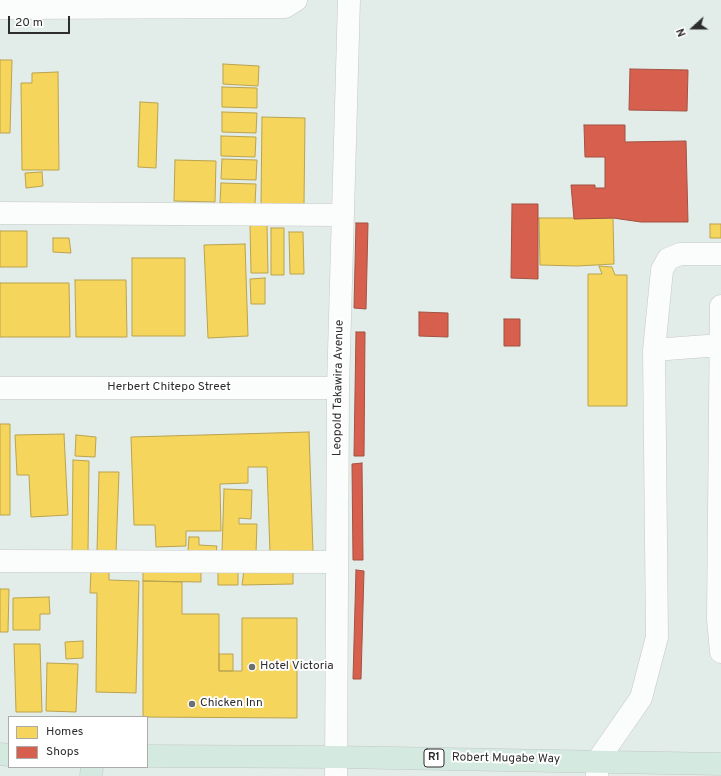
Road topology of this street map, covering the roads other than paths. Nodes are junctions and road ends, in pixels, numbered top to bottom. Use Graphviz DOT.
graph roads {
  1 [pos="296,0"];
  2 [pos="349,0"];
  3 [pos="0,8"];
  4 [pos="0,213"];
  5 [pos="344,215"];
  6 [pos="721,254"];
  7 [pos="721,306"];
  8 [pos="720,345"];
  9 [pos="654,350"];
  10 [pos="0,388"];
  11 [pos="338,388"];
  12 [pos="0,561"];
  13 [pos="338,562"];
  14 [pos="721,652"];
  15 [pos="148,756"];
  16 [pos="721,764"];
  17 [pos="336,766"];
  18 [pos="598,768"];
  1 -- 3 [label="street"];
  2 -- 5 [label="street, Leopold Takawira Avenue"];
  4 -- 5 [label="street"];
  5 -- 11 [label="street, Leopold Takawira Avenue"];
  6 -- 9 [label="street"];
  7 -- 8 [label="street"];
  8 -- 9 [label="street"];
  8 -- 14 [label="street"];
  9 -- 18 [label="street"];
  10 -- 11 [label="street, Herbert Chitepo Street"];
  11 -- 13 [label="street, Leopold Takawira Avenue"];
  12 -- 13 [label="street"];
  13 -- 17 [label="street, Leopold Takawira Avenue"];
  15 -- 17 [label="highway, Robert Mugabe Way / R1"];
  16 -- 18 [label="highway, Robert Mugabe Way / R1"];
  17 -- 18 [label="highway, Robert Mugabe Way / R1"];
}
